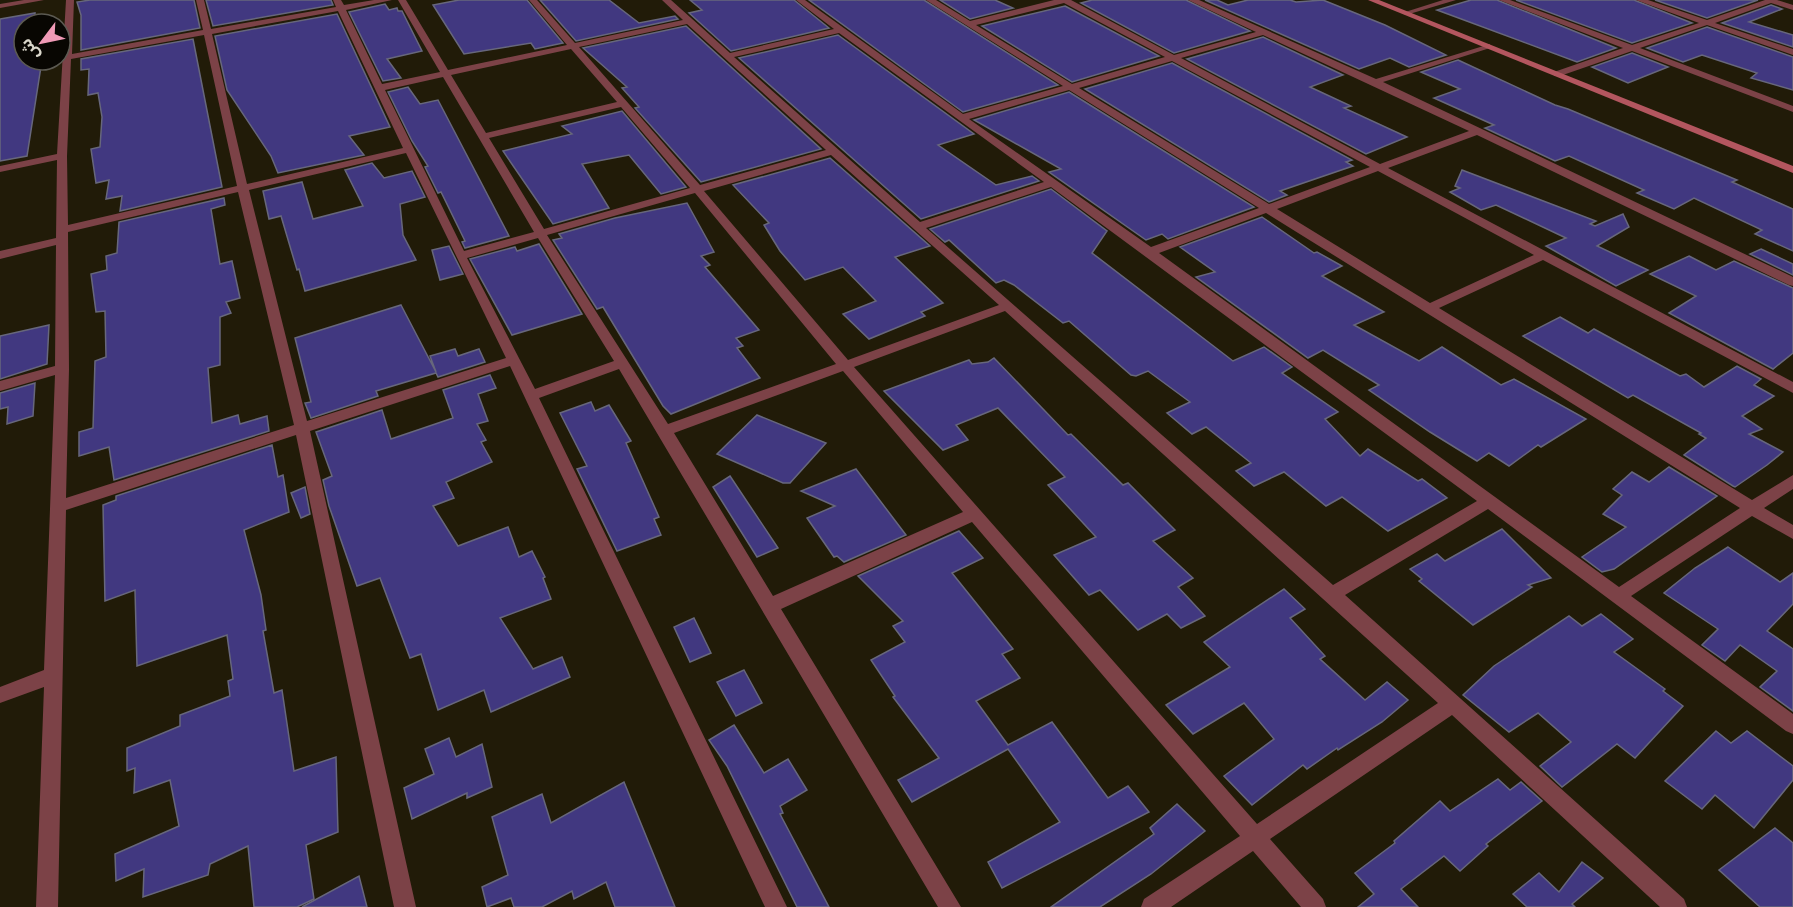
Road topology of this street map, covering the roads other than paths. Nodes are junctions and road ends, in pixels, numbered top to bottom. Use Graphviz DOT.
graph roads {
  1 [pos="40,0"];
  2 [pos="201,0"];
  3 [pos="388,0"];
  4 [pos="402,0"];
  5 [pos="533,0"];
  6 [pos="666,0"];
  7 [pos="800,0"];
  8 [pos="930,0"];
  9 [pos="1065,0"];
  10 [pos="1192,0"];
  11 [pos="1372,0"];
  12 [pos="1452,0"];
  13 [pos="1503,0"];
  14 [pos="1640,0"];
  15 [pos="1771,0"];
  16 [pos="339,4"];
  17 [pos="0,6"];
  18 [pos="1793,8"];
  19 [pos="1406,13"];
  20 [pos="689,21"];
  21 [pos="1707,22"];
  22 [pos="968,24"];
  23 [pos="841,30"];
  24 [pos="207,32"];
  25 [pos="1264,32"];
  26 [pos="572,46"];
  27 [pos="1487,46"];
  28 [pos="1632,48"];
  29 [pos="1793,52"];
  30 [pos="72,56"];
  31 [pos="728,56"];
  32 [pos="1171,57"];
  33 [pos="67,72"];
  34 [pos="445,73"];
  35 [pos="1557,74"];
  36 [pos="1375,82"];
  37 [pos="1070,87"];
  38 [pos="379,88"];
  39 [pos="622,104"];
  40 [pos="1793,109"];
  41 [pos="961,118"];
  42 [pos="1478,131"];
  43 [pos="485,136"];
  44 [pos="407,150"];
  45 [pos="833,151"];
  46 [pos="62,156"];
  47 [pos="1378,167"];
  48 [pos="0,169"];
  49 [pos="1793,170"];
  50 [pos="1052,183"];
  51 [pos="243,189"];
  52 [pos="698,190"];
  53 [pos="1269,208"];
  54 [pos="920,226"];
  55 [pos="541,234"];
  56 [pos="62,235"];
  57 [pos="1150,252"];
  58 [pos="0,255"];
  59 [pos="1543,255"];
  60 [pos="460,256"];
  61 [pos="1793,282"];
  62 [pos="1008,306"];
  63 [pos="1429,308"];
  64 [pos="514,360"];
  65 [pos="622,363"];
  66 [pos="845,365"];
  67 [pos="62,369"];
  68 [pos="0,386"];
  69 [pos="1793,388"];
  70 [pos="531,396"];
  71 [pos="302,429"];
  72 [pos="665,431"];
  73 [pos="1793,481"];
  74 [pos="1489,501"];
  75 [pos="59,506"];
  76 [pos="1753,508"];
  77 [pos="975,514"];
  78 [pos="1793,533"];
  79 [pos="1332,594"];
  80 [pos="1617,597"];
  81 [pos="769,606"];
  82 [pos="53,675"];
  83 [pos="0,695"];
  84 [pos="1452,704"];
  85 [pos="1793,725"];
  86 [pos="1256,838"];
  87 [pos="46,907"];
  88 [pos="405,907"];
  89 [pos="776,907"];
  90 [pos="950,907"];
  91 [pos="1152,907"];
  92 [pos="1315,907"];
  93 [pos="1676,907"];
  1 -- 17 [label="street"];
  2 -- 24 [label="street"];
  3 -- 16 [label="street"];
  4 -- 34 [label="street"];
  5 -- 26 [label="street"];
  6 -- 20 [label="street"];
  7 -- 23 [label="street"];
  8 -- 22 [label="street"];
  9 -- 22 [label="street"];
  9 -- 32 [label="street"];
  10 -- 25 [label="street"];
  11 -- 19 [label="main road"];
  12 -- 19 [label="street"];
  13 -- 28 [label="street"];
  14 -- 21 [label="street"];
  15 -- 18 [label="street"];
  15 -- 21 [label="street"];
  16 -- 24 [label="street"];
  16 -- 38 [label="street"];
  19 -- 27 [label="main road"];
  20 -- 26 [label="street"];
  20 -- 31 [label="street"];
  21 -- 28 [label="street"];
  21 -- 29 [label="street"];
  22 -- 37 [label="street"];
  23 -- 31 [label="street"];
  23 -- 41 [label="street"];
  24 -- 30 [label="street"];
  24 -- 51 [label="street"];
  25 -- 32 [label="street"];
  25 -- 36 [label="street"];
  26 -- 34 [label="street"];
  26 -- 39 [label="street"];
  27 -- 35 [label="main road"];
  27 -- 36 [label="street"];
  28 -- 35 [label="street"];
  28 -- 40 [label="street"];
  31 -- 45 [label="street"];
  32 -- 37 [label="street"];
  32 -- 47 [label="street"];
  33 -- 46 [label="street"];
  34 -- 38 [label="street"];
  34 -- 43 [label="street"];
  35 -- 49 [label="main road"];
  36 -- 42 [label="street"];
  37 -- 41 [label="street"];
  37 -- 53 [label="street"];
  38 -- 44 [label="street"];
  39 -- 43 [label="street"];
  39 -- 52 [label="street"];
  41 -- 50 [label="street"];
  42 -- 47 [label="street"];
  42 -- 61 [label="street"];
  43 -- 55 [label="street"];
  44 -- 51 [label="street"];
  44 -- 60 [label="street"];
  45 -- 52 [label="street"];
  45 -- 54 [label="street"];
  46 -- 48 [label="street"];
  46 -- 56 [label="street"];
  47 -- 53 [label="street"];
  47 -- 59 [label="street"];
  50 -- 54 [label="street"];
  50 -- 57 [label="street"];
  51 -- 56 [label="street"];
  51 -- 71 [label="street"];
  52 -- 55 [label="street"];
  52 -- 66 [label="street"];
  53 -- 57 [label="street"];
  53 -- 63 [label="street"];
  54 -- 62 [label="street"];
  55 -- 60 [label="street"];
  55 -- 65 [label="street"];
  56 -- 58 [label="street"];
  56 -- 67 [label="street"];
  57 -- 74 [label="street"];
  59 -- 63 [label="street"];
  59 -- 69 [label="street"];
  60 -- 64 [label="street"];
  62 -- 66 [label="street"];
  62 -- 79 [label="street"];
  63 -- 76 [label="street"];
  64 -- 70 [label="street"];
  64 -- 71 [label="street"];
  65 -- 70 [label="street"];
  65 -- 72 [label="street"];
  66 -- 72 [label="street"];
  66 -- 77 [label="street"];
  67 -- 68 [label="street"];
  67 -- 75 [label="street"];
  70 -- 89 [label="street"];
  71 -- 75 [label="street"];
  71 -- 88 [label="street"];
  72 -- 81 [label="street"];
  73 -- 76 [label="street"];
  74 -- 79 [label="street"];
  74 -- 80 [label="street"];
  75 -- 82 [label="street"];
  76 -- 78 [label="street"];
  76 -- 80 [label="street"];
  77 -- 81 [label="street"];
  77 -- 86 [label="street"];
  79 -- 84 [label="street"];
  80 -- 85 [label="street"];
  81 -- 90 [label="street"];
  82 -- 83 [label="street"];
  82 -- 87 [label="street"];
  84 -- 86 [label="street"];
  84 -- 93 [label="street"];
  86 -- 91 [label="street"];
  86 -- 92 [label="street"];
}
